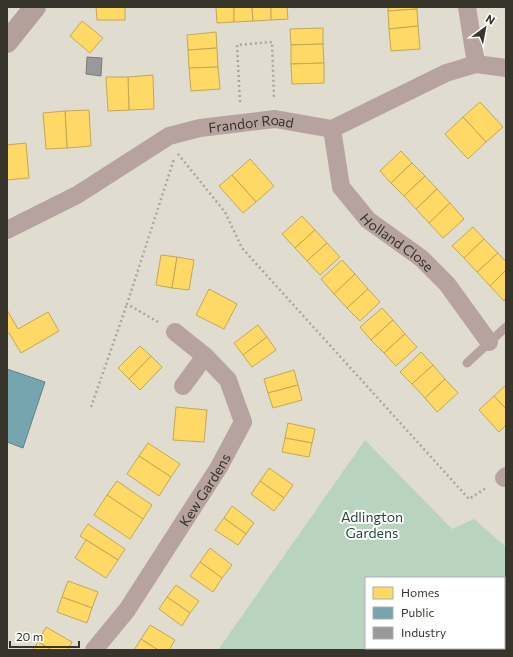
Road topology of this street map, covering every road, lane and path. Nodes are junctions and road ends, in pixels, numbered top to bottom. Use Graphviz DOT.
graph roads {
  1 [pos="35,7"];
  2 [pos="467,7"];
  3 [pos="7,42"];
  4 [pos="476,64"];
  5 [pos="506,68"];
  6 [pos="275,119"];
  7 [pos="241,122"];
  8 [pos="332,129"];
  9 [pos="7,230"];
  10 [pos="127,304"];
  11 [pos="506,327"];
  12 [pos="175,332"];
  13 [pos="489,342"];
  14 [pos="205,356"];
  15 [pos="467,363"];
  16 [pos="183,386"];
  17 [pos="91,407"];
  18 [pos="505,477"];
  19 [pos="94,650"];
  1 -- 3 [label="street"];
  2 -- 4 [label="street"];
  4 -- 5 [label="street"];
  4 -- 8 [label="street"];
  6 -- 7 [label="street, Frandor Road"];
  6 -- 7 [label="path"];
  6 -- 8 [label="street, Frandor Road"];
  7 -- 9 [label="street, Frandor Road"];
  8 -- 13 [label="street, Holland Close"];
  10 -- 12 [label="path"];
  10 -- 17 [label="path"];
  10 -- 18 [label="path"];
  11 -- 13 [label="lane"];
  12 -- 14 [label="street, Kew Gardens"];
  13 -- 15 [label="lane"];
  14 -- 16 [label="street"];
  14 -- 19 [label="street, Kew Gardens"];
}
